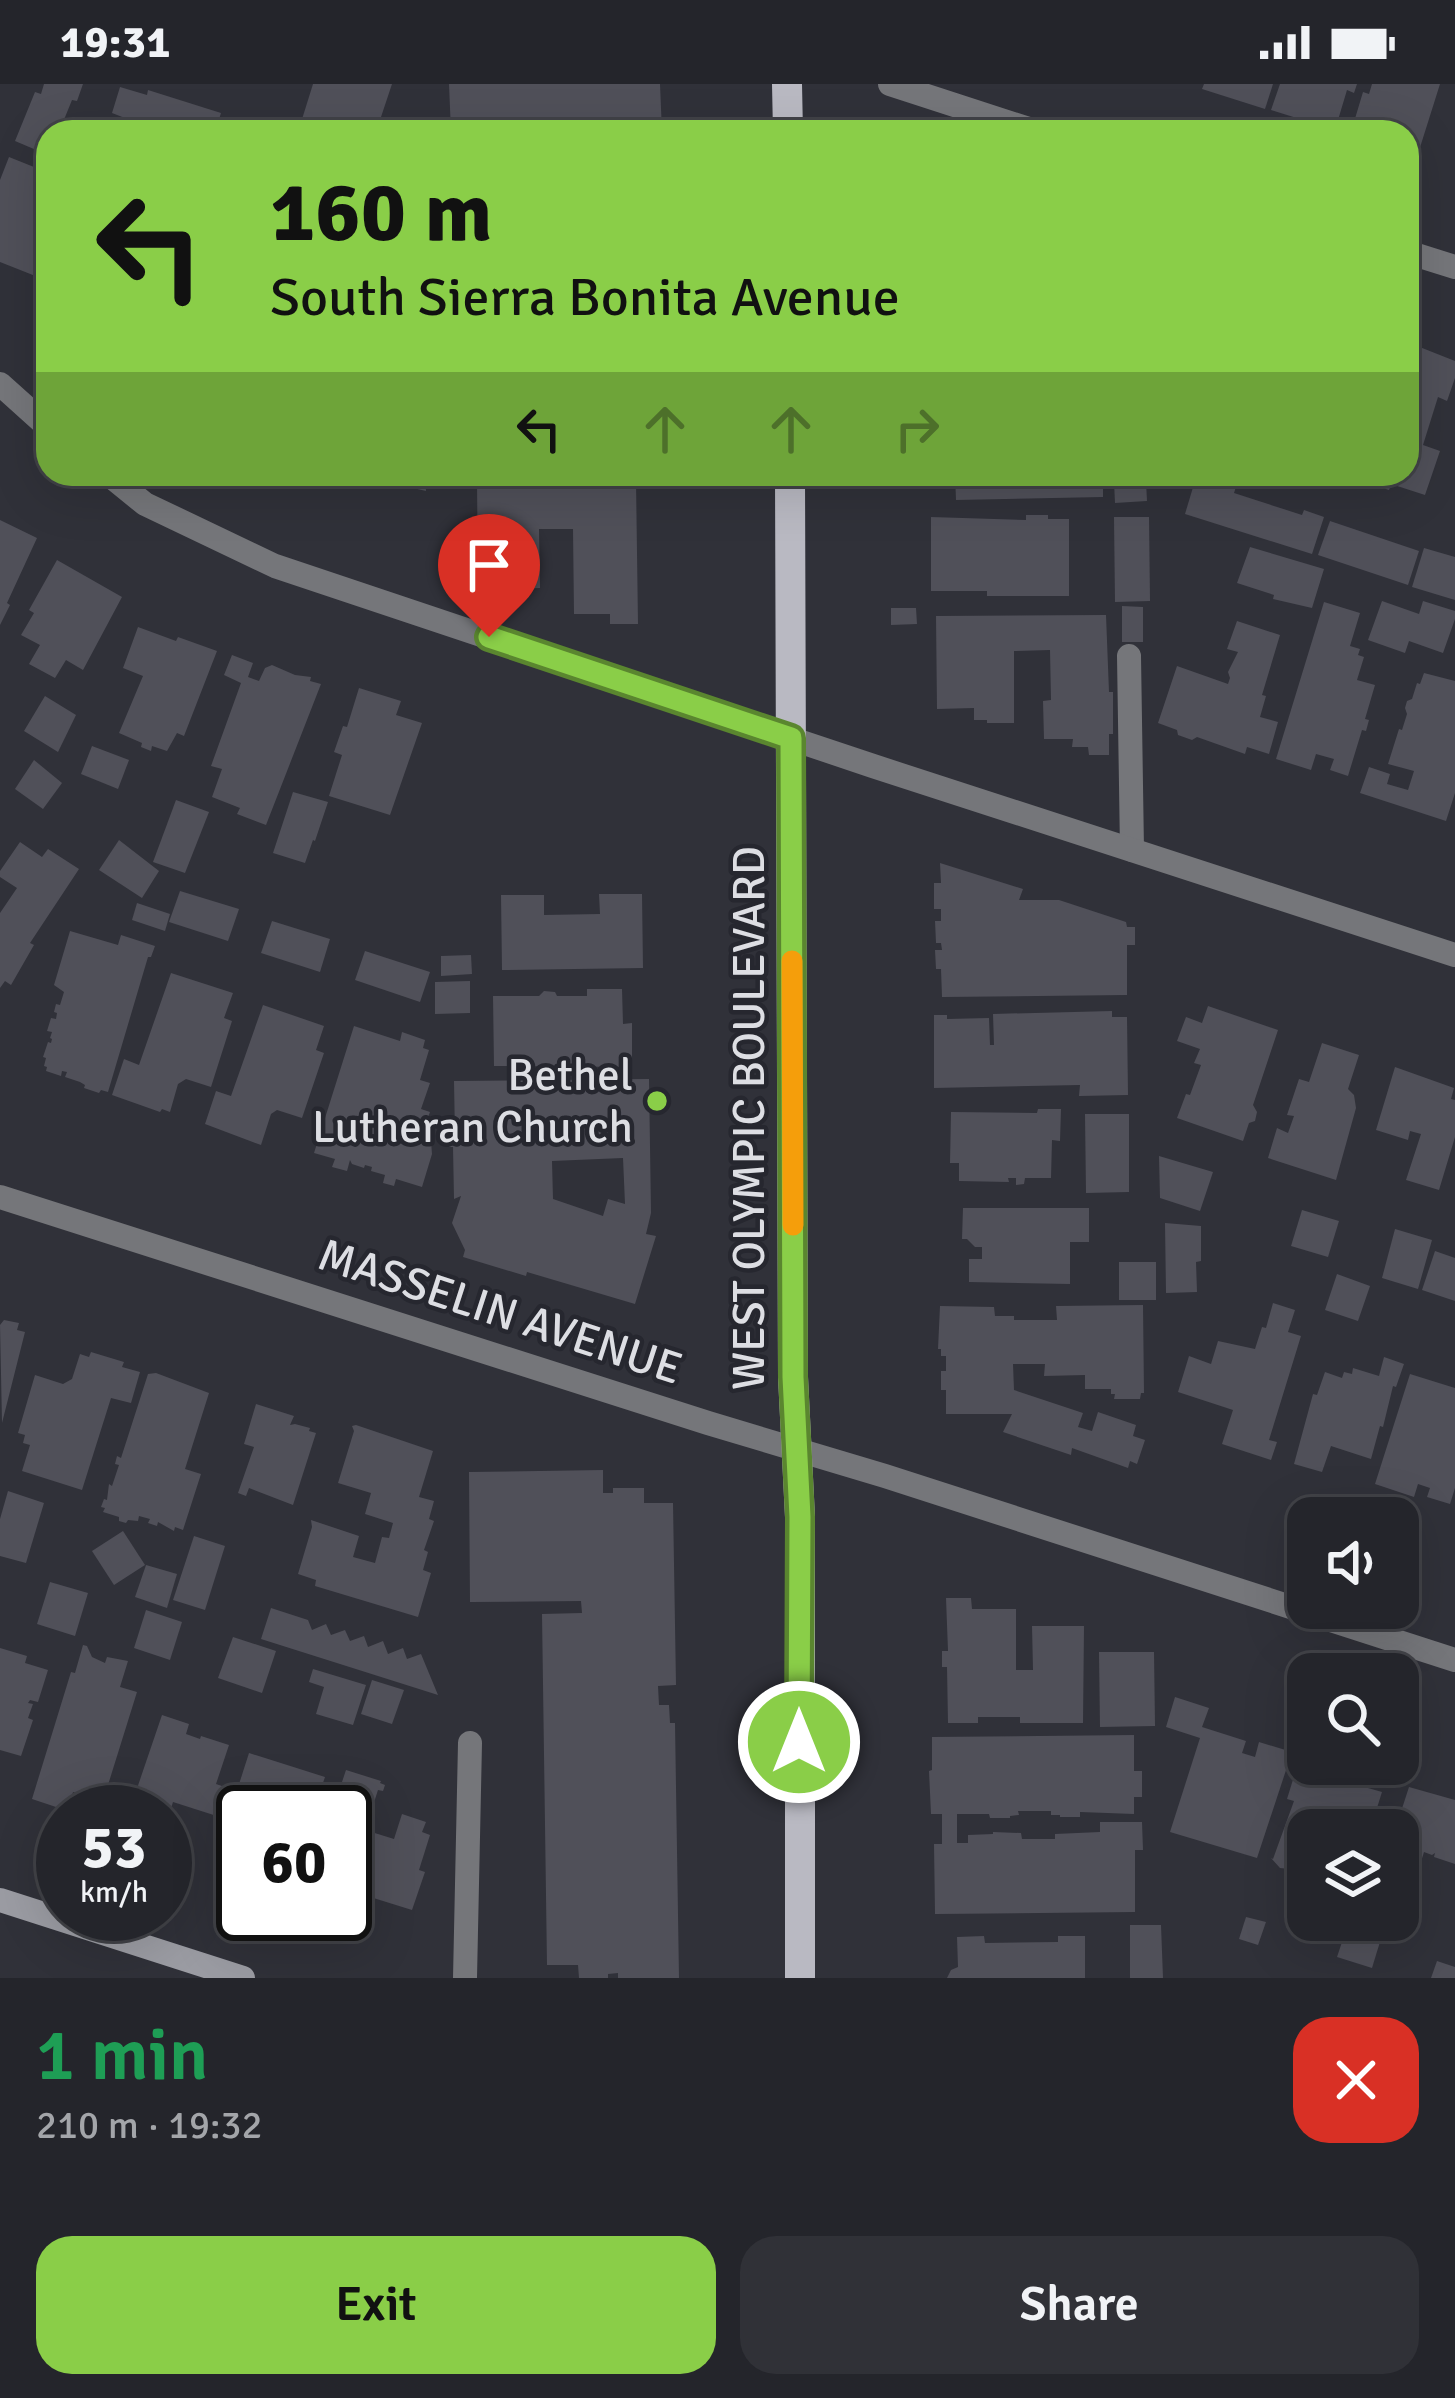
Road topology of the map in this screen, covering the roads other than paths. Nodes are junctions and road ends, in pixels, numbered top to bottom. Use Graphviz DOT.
graph roads {
  1 [pos="787,84"];
  2 [pos="890,84"];
  3 [pos="788,120"];
  4 [pos="1001,120"];
  5 [pos="1419,256"];
  6 [pos="1455,267"];
  7 [pos="0,384"];
  8 [pos="36,416"];
  9 [pos="123,486"];
  10 [pos="790,486"];
  11 [pos="1129,656"];
  12 [pos="791,738"];
  13 [pos="1132,850"];
  14 [pos="1455,955"];
  15 [pos="0,1197"];
  16 [pos="798,1451"];
  17 [pos="1455,1660"];
  18 [pos="470,1743"];
  19 [pos="0,1900"];
  20 [pos="243,1978"];
  21 [pos="465,1978"];
  22 [pos="800,1978"];
  1 -- 3 [label="main road"];
  2 -- 4 [label="street"];
  5 -- 6 [label="street"];
  7 -- 8 [label="street"];
  9 -- 12 [label="street"];
  10 -- 12 [label="main road, WEST OLYMPIC BOULEVARD"];
  11 -- 13 [label="street"];
  12 -- 13 [label="street"];
  12 -- 16 [label="main road, WEST OLYMPIC BOULEVARD"];
  13 -- 14 [label="street"];
  15 -- 16 [label="street, MASSELIN AVENUE"];
  16 -- 17 [label="street, MASSELIN AVENUE"];
  16 -- 22 [label="main road, WEST OLYMPIC BOULEVARD"];
  18 -- 21 [label="street"];
  19 -- 20 [label="street"];
}
